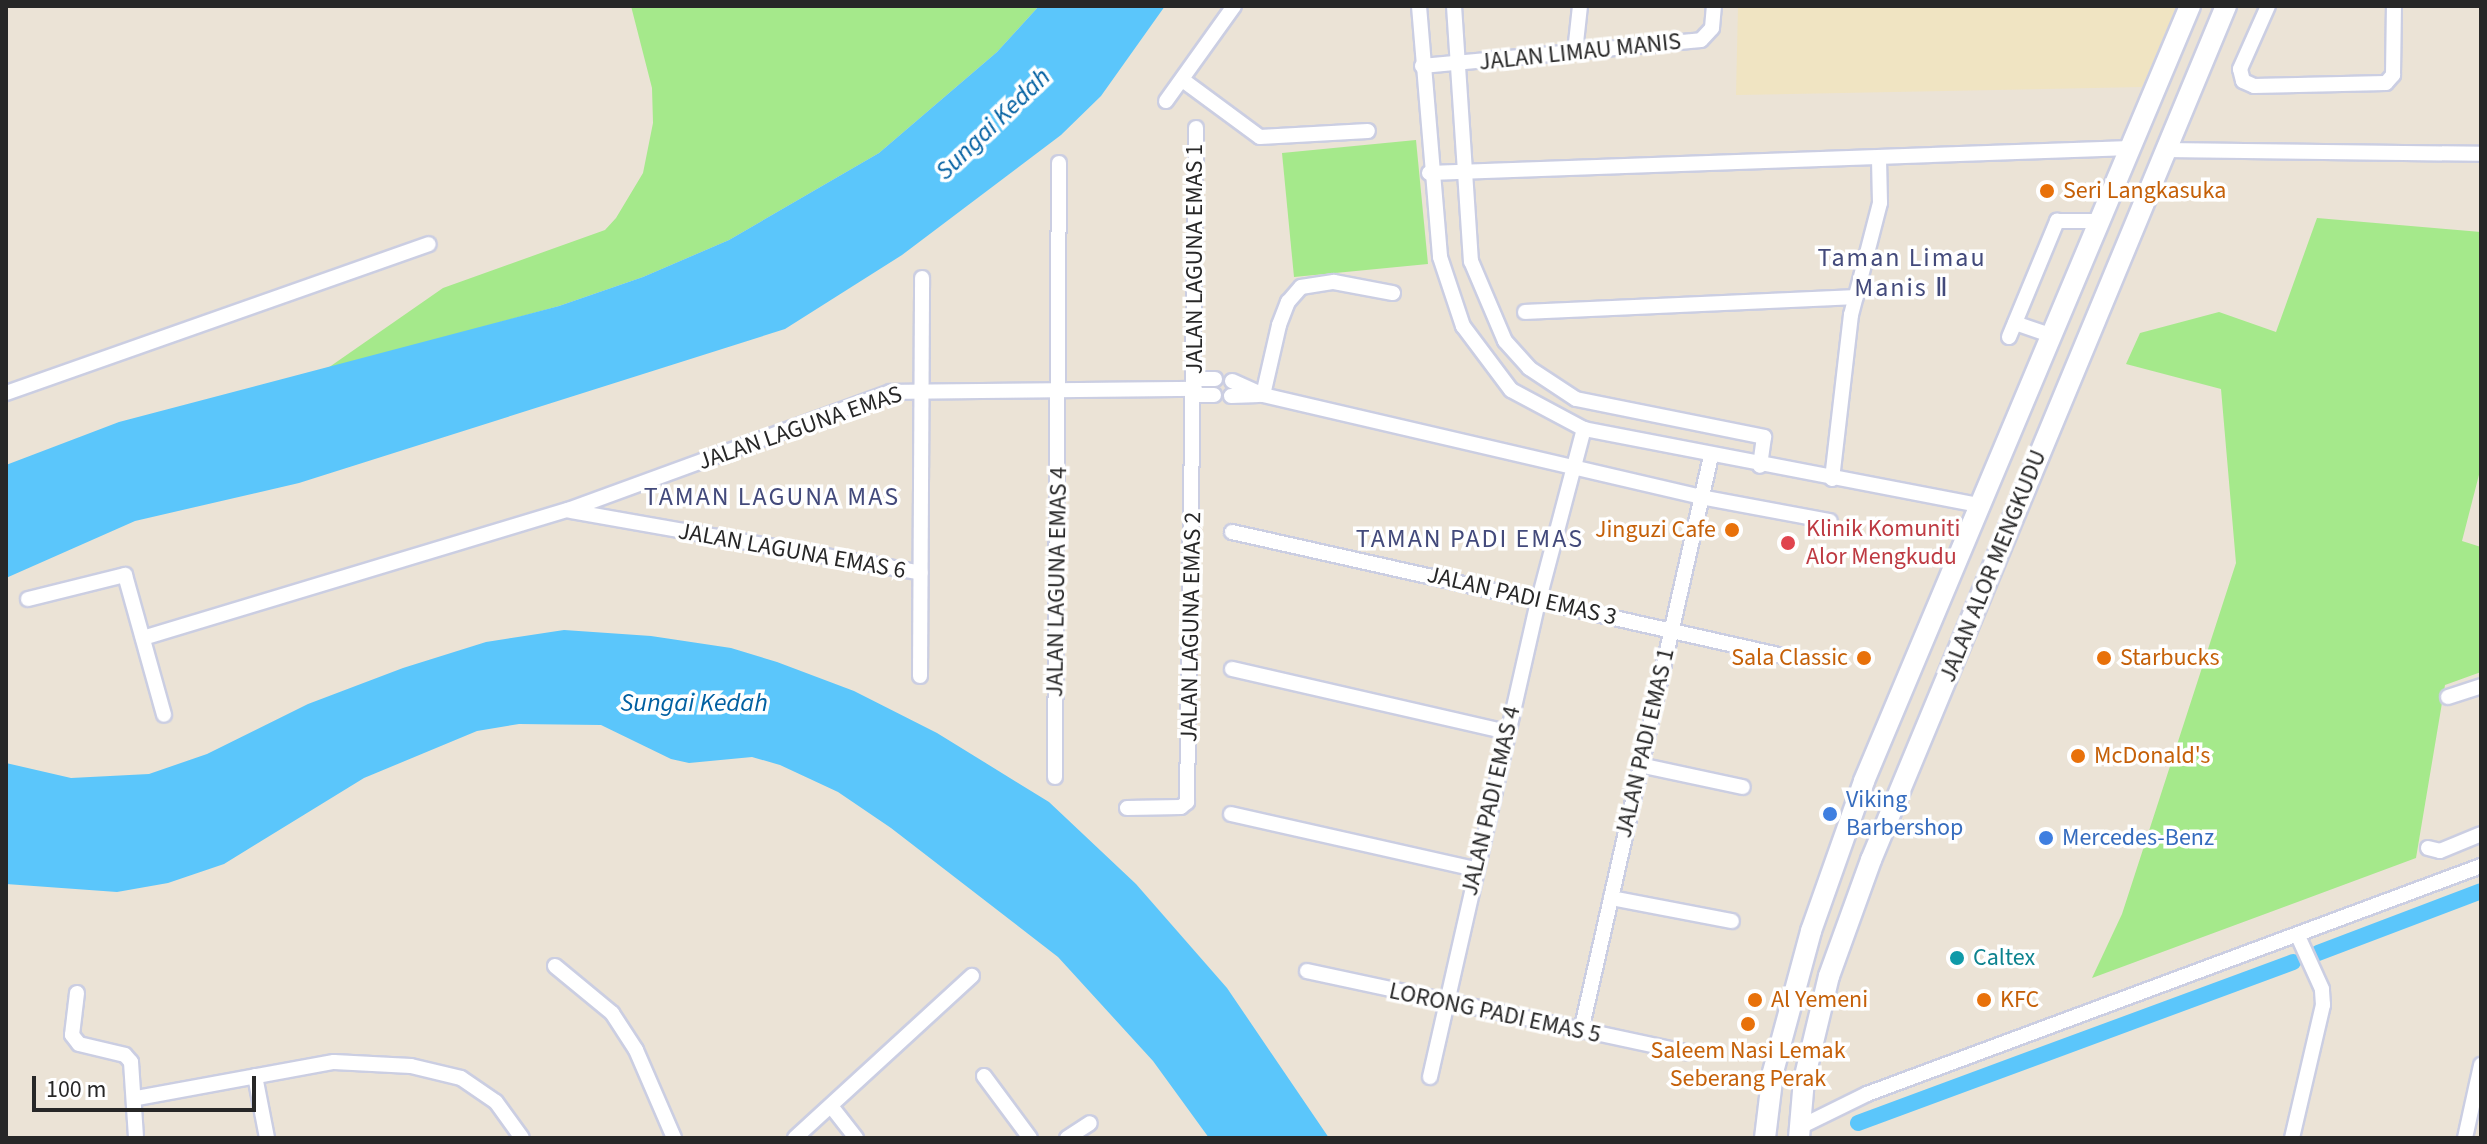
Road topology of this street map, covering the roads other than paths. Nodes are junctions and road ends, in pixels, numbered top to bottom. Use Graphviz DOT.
graph roads {
  1 [pos="1234,6"];
  2 [pos="1419,6"];
  3 [pos="1454,6"];
  4 [pos="1580,6"];
  5 [pos="1714,6"];
  6 [pos="2190,6"];
  7 [pos="2226,6"];
  8 [pos="2268,6"];
  9 [pos="2394,6"];
  10 [pos="1575,52"];
  11 [pos="1458,64"];
  12 [pos="1422,66"];
  13 [pos="1184,81"];
  14 [pos="1166,101"];
  15 [pos="1196,128"];
  16 [pos="1368,131"];
  17 [pos="2131,148"];
  18 [pos="2165,150"];
  19 [pos="2481,154"];
  20 [pos="1879,158"];
  21 [pos="1059,163"];
  22 [pos="1429,173"];
  23 [pos="1465,174"];
  24 [pos="2101,221"];
  25 [pos="429,244"];
  26 [pos="922,278"];
  27 [pos="1393,293"];
  28 [pos="1856,297"];
  29 [pos="1525,312"];
  30 [pos="2052,336"];
  31 [pos="1215,379"];
  32 [pos="1059,388"];
  33 [pos="1195,388"];
  34 [pos="1232,388"];
  35 [pos="921,389"];
  36 [pos="6,393"];
  37 [pos="1214,395"];
  38 [pos="1263,395"];
  39 [pos="1584,429"];
  40 [pos="1711,456"];
  41 [pos="1574,464"];
  42 [pos="1760,466"];
  43 [pos="1997,469"];
  44 [pos="2030,474"];
  45 [pos="1832,479"];
  46 [pos="1700,497"];
  47 [pos="1982,506"];
  48 [pos="568,510"];
  49 [pos="1830,521"];
  50 [pos="1232,532"];
  51 [pos="921,573"];
  52 [pos="28,599"];
  53 [pos="1539,599"];
  54 [pos="1671,631"];
  55 [pos="143,638"];
  56 [pos="1792,658"];
  57 [pos="1232,669"];
  58 [pos="920,676"];
  59 [pos="2481,686"];
  60 [pos="2448,697"];
  61 [pos="164,715"];
  62 [pos="1508,732"];
  63 [pos="1640,765"];
  64 [pos="1055,777"];
  65 [pos="1743,787"];
  66 [pos="1127,808"];
  67 [pos="1231,814"];
  68 [pos="2481,834"];
  69 [pos="2428,848"];
  70 [pos="2481,866"];
  71 [pos="1476,869"];
  72 [pos="1611,898"];
  73 [pos="1732,921"];
  74 [pos="2298,936"];
  75 [pos="555,966"];
  76 [pos="1307,971"];
  77 [pos="972,976"];
  78 [pos="77,993"];
  79 [pos="1444,1003"];
  80 [pos="1581,1031"];
  81 [pos="1685,1052"];
  82 [pos="2481,1065"];
  83 [pos="255,1076"];
  84 [pos="984,1076"];
  85 [pos="1430,1077"];
  86 [pos="137,1098"];
  87 [pos="831,1106"];
  88 [pos="1090,1123"];
  89 [pos="1800,1133"];
  90 [pos="136,1138"];
  91 [pos="267,1138"];
  92 [pos="522,1138"];
  93 [pos="674,1138"];
  94 [pos="795,1138"];
  95 [pos="856,1138"];
  96 [pos="1030,1138"];
  97 [pos="1067,1138"];
  98 [pos="1765,1138"];
  99 [pos="2292,1138"];
  100 [pos="2465,1138"];
  1 -- 13 [label="street"];
  2 -- 12 [label="street"];
  3 -- 11 [label="street"];
  4 -- 10 [label="street"];
  5 -- 10 [label="street, JALAN LIMAU MANIS"];
  6 -- 17 [label="main road, JALAN ALOR MENGKUDU"];
  7 -- 18 [label="main road, JALAN ALOR MENGKUDU"];
  8 -- 9 [label="street"];
  10 -- 11 [label="street, JALAN LIMAU MANIS"];
  11 -- 12 [label="street, JALAN LIMAU MANIS"];
  11 -- 23 [label="street"];
  12 -- 22 [label="street"];
  13 -- 14 [label="street"];
  13 -- 16 [label="street"];
  15 -- 33 [label="street, JALAN LAGUNA EMAS 1"];
  17 -- 20 [label="street"];
  17 -- 24 [label="main road, JALAN ALOR MENGKUDU"];
  18 -- 19 [label="street"];
  18 -- 44 [label="main road, JALAN ALOR MENGKUDU"];
  20 -- 23 [label="street"];
  20 -- 28 [label="street"];
  21 -- 32 [label="street, JALAN LAGUNA EMAS 4"];
  22 -- 23 [label="street"];
  22 -- 39 [label="street"];
  23 -- 42 [label="street"];
  24 -- 30 [label="main road, JALAN ALOR MENGKUDU"];
  24 -- 30 [label="street"];
  25 -- 36 [label="street"];
  26 -- 35 [label="street"];
  27 -- 38 [label="street"];
  28 -- 29 [label="street"];
  28 -- 45 [label="street"];
  30 -- 43 [label="main road, JALAN ALOR MENGKUDU"];
  31 -- 33 [label="street"];
  32 -- 33 [label="street, JALAN LAGUNA EMAS"];
  32 -- 35 [label="street, JALAN LAGUNA EMAS"];
  32 -- 64 [label="street, JALAN LAGUNA EMAS 4"];
  33 -- 37 [label="street"];
  33 -- 66 [label="street, JALAN LAGUNA EMAS 2"];
  34 -- 38 [label="street"];
  35 -- 48 [label="street, JALAN LAGUNA EMAS"];
  35 -- 51 [label="street"];
  38 -- 41 [label="street"];
  39 -- 40 [label="street"];
  39 -- 41 [label="street, JALAN PADI EMAS 4"];
  40 -- 42 [label="street"];
  40 -- 46 [label="street, JALAN PADI EMAS 1"];
  41 -- 46 [label="street"];
  41 -- 53 [label="street, JALAN PADI EMAS 4"];
  42 -- 45 [label="street"];
  43 -- 44 [label="main road"];
  43 -- 47 [label="main road, JALAN ALOR MENGKUDU"];
  44 -- 89 [label="main road, JALAN ALOR MENGKUDU"];
  45 -- 47 [label="street"];
  46 -- 49 [label="street"];
  46 -- 54 [label="street, JALAN PADI EMAS 1"];
  47 -- 98 [label="main road, JALAN ALOR MENGKUDU"];
  48 -- 51 [label="street, JALAN LAGUNA EMAS 6"];
  48 -- 55 [label="street, JALAN LAGUNA EMAS"];
  50 -- 53 [label="street, JALAN PADI EMAS 3"];
  51 -- 58 [label="street"];
  52 -- 55 [label="street"];
  53 -- 54 [label="street, JALAN PADI EMAS 3"];
  53 -- 62 [label="street, JALAN PADI EMAS 4"];
  54 -- 56 [label="street, JALAN PADI EMAS 3"];
  54 -- 63 [label="street, JALAN PADI EMAS 1"];
  55 -- 61 [label="street"];
  57 -- 62 [label="street"];
  59 -- 60 [label="street"];
  62 -- 71 [label="street, JALAN PADI EMAS 4"];
  63 -- 65 [label="street"];
  63 -- 72 [label="street, JALAN PADI EMAS 1"];
  67 -- 71 [label="street"];
  68 -- 69 [label="street"];
  70 -- 74 [label="street"];
  71 -- 79 [label="street, JALAN PADI EMAS 4"];
  72 -- 73 [label="street"];
  72 -- 80 [label="street, JALAN PADI EMAS 1"];
  74 -- 89 [label="street"];
  74 -- 99 [label="street"];
  75 -- 93 [label="street"];
  76 -- 79 [label="street, LORONG PADI EMAS 5"];
  77 -- 87 [label="street"];
  78 -- 86 [label="street"];
  79 -- 80 [label="street, LORONG PADI EMAS 5"];
  79 -- 85 [label="street, JALAN PADI EMAS 4"];
  80 -- 81 [label="street, LORONG PADI EMAS 5"];
  82 -- 100 [label="street"];
  83 -- 86 [label="street"];
  83 -- 91 [label="street"];
  83 -- 92 [label="street"];
  84 -- 96 [label="street"];
  86 -- 90 [label="street"];
  87 -- 94 [label="street"];
  87 -- 95 [label="street"];
  88 -- 97 [label="street"];
}
